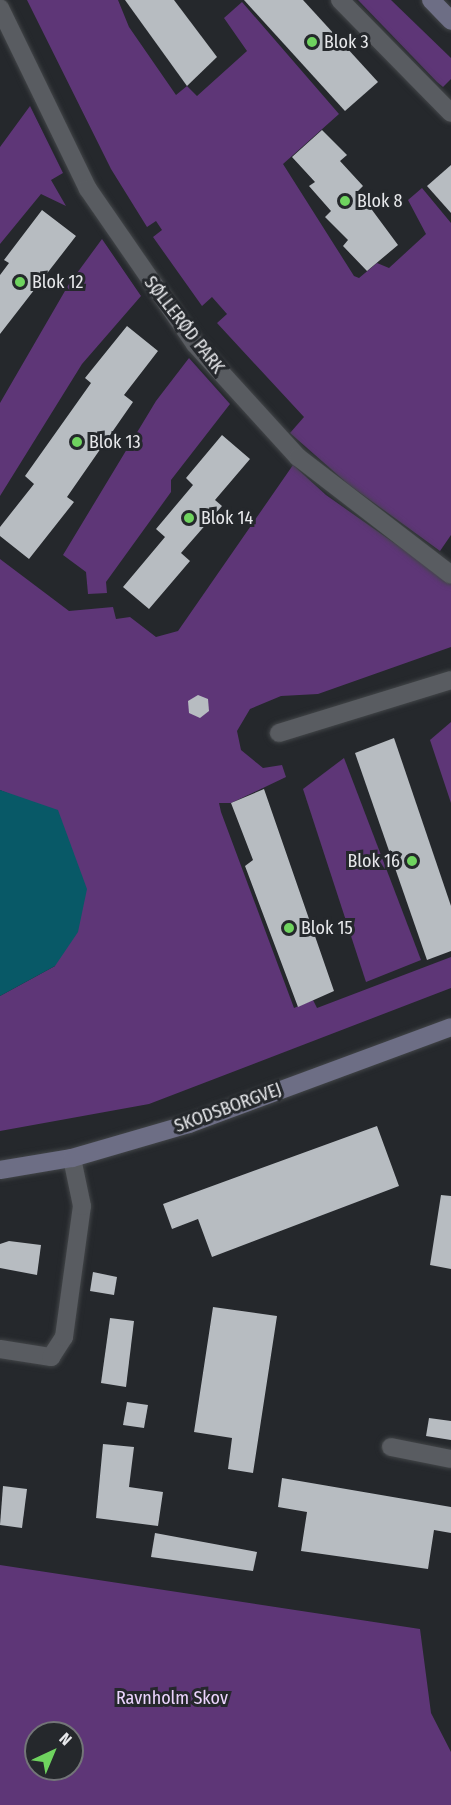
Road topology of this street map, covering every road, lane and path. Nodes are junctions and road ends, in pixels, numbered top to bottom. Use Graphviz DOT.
graph roads {
  1 [pos="340,0"];
  2 [pos="431,0"];
  3 [pos="0,8"];
  4 [pos="451,21"];
  5 [pos="451,113"];
  6 [pos="451,574"];
  7 [pos="451,680"];
  8 [pos="279,733"];
  9 [pos="451,1027"];
  10 [pos="72,1158"];
  11 [pos="0,1170"];
  12 [pos="0,1349"];
  13 [pos="391,1447"];
  14 [pos="451,1459"];
  1 -- 5 [label="street"];
  2 -- 4 [label="street"];
  3 -- 6 [label="street, SØLLERØD PARK"];
  7 -- 8 [label="street"];
  9 -- 10 [label="street, SKODSBORGVEJ"];
  10 -- 11 [label="street, SKODSBORGVEJ"];
  10 -- 12 [label="street"];
  13 -- 14 [label="street"];
}
